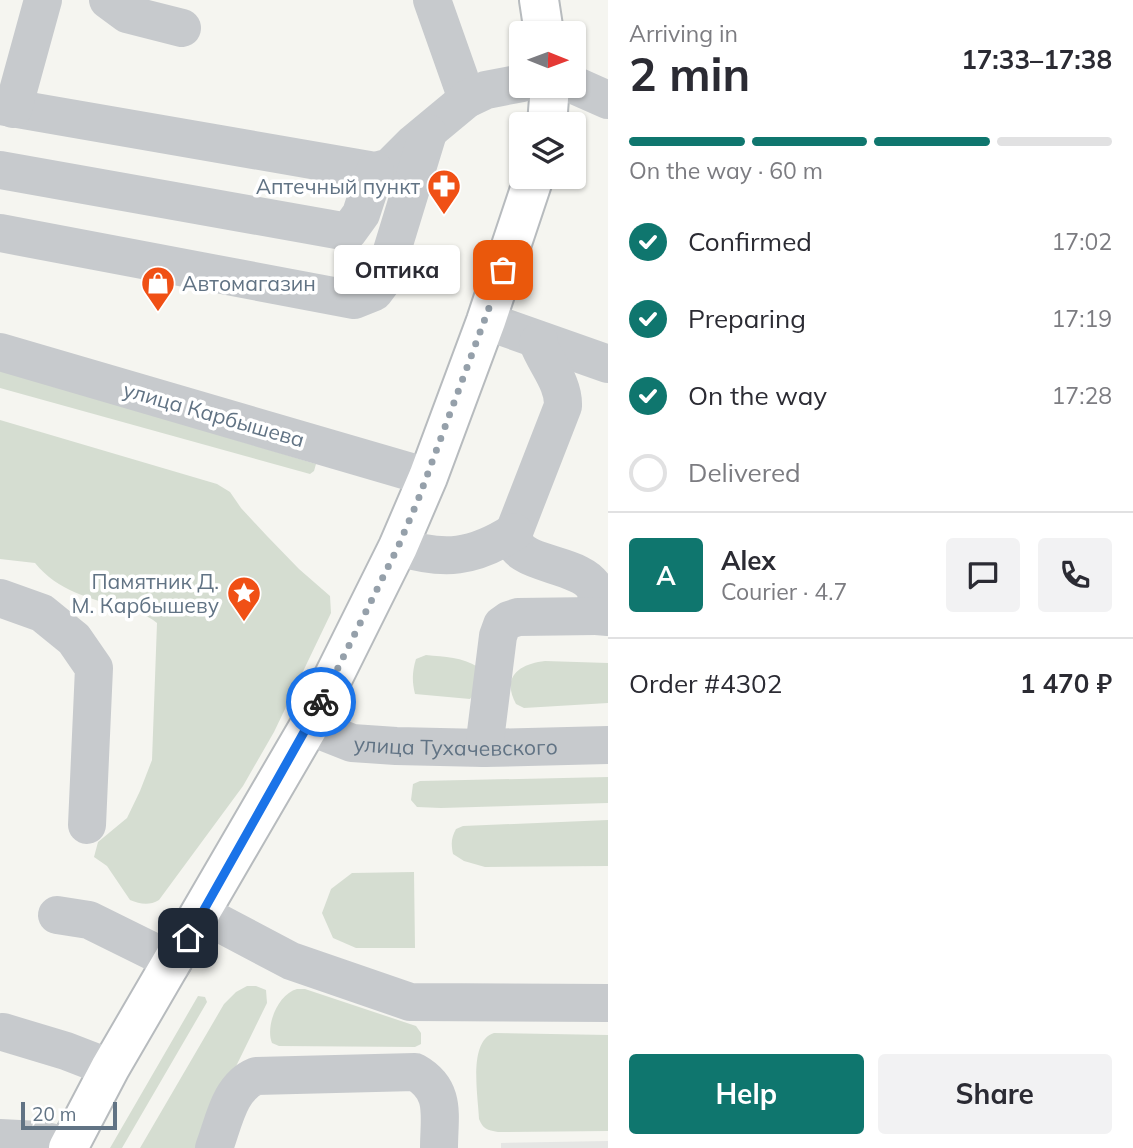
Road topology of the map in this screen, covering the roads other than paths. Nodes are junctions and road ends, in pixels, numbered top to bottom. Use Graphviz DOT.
graph roads {
  1 [pos="43,0"];
  2 [pos="108,0"];
  3 [pos="432,0"];
  4 [pos="539,0"];
  5 [pos="542,21"];
  6 [pos="182,28"];
  7 [pos="509,86"];
  8 [pos="586,90"];
  9 [pos="467,99"];
  10 [pos="608,100"];
  11 [pos="6,108"];
  12 [pos="428,131"];
  13 [pos="0,170"];
  14 [pos="375,171"];
  15 [pos="530,189"];
  16 [pos="0,233"];
  17 [pos="486,321"];
  18 [pos="539,341"];
  19 [pos="0,352"];
  20 [pos="608,364"];
  21 [pos="428,477"];
  22 [pos="514,532"];
  23 [pos="398,547"];
  24 [pos="0,597"];
  25 [pos="602,617"];
  26 [pos="309,726"];
  27 [pos="608,745"];
  28 [pos="484,748"];
  29 [pos="87,825"];
  30 [pos="202,914"];
  31 [pos="57,915"];
  32 [pos="174,962"];
  33 [pos="608,1003"];
  34 [pos="3,1032"];
  35 [pos="110,1068"];
  36 [pos="0,1138"];
  37 [pos="69,1147"];
  38 [pos="214,1148"];
  39 [pos="439,1148"];
  1 -- 11 [label="street"];
  2 -- 6 [label="street"];
  3 -- 9 [label="street"];
  4 -- 5 [label="main road"];
  7 -- 9 [label="street"];
  8 -- 10 [label="street"];
  9 -- 12 [label="street"];
  11 -- 14 [label="street"];
  12 -- 14 [label="street"];
  12 -- 16 [label="street"];
  13 -- 14 [label="street"];
  15 -- 17 [label="main road"];
  17 -- 18 [label="street"];
  17 -- 21 [label="main road"];
  18 -- 20 [label="street"];
  18 -- 22 [label="street"];
  19 -- 21 [label="street, улица Карбышева"];
  21 -- 23 [label="main road"];
  22 -- 23 [label="street"];
  22 -- 25 [label="street"];
  23 -- 26 [label="main road"];
  24 -- 29 [label="street"];
  25 -- 28 [label="street"];
  26 -- 28 [label="street, улица Тухачевского"];
  26 -- 30 [label="main road"];
  27 -- 28 [label="street, улица Тухачевского"];
  30 -- 32 [label="main road"];
  30 -- 33 [label="street"];
  31 -- 32 [label="street"];
  32 -- 35 [label="main road"];
  34 -- 35 [label="street"];
  35 -- 37 [label="main road"];
  36 -- 37 [label="street"];
  38 -- 39 [label="street"];
}
